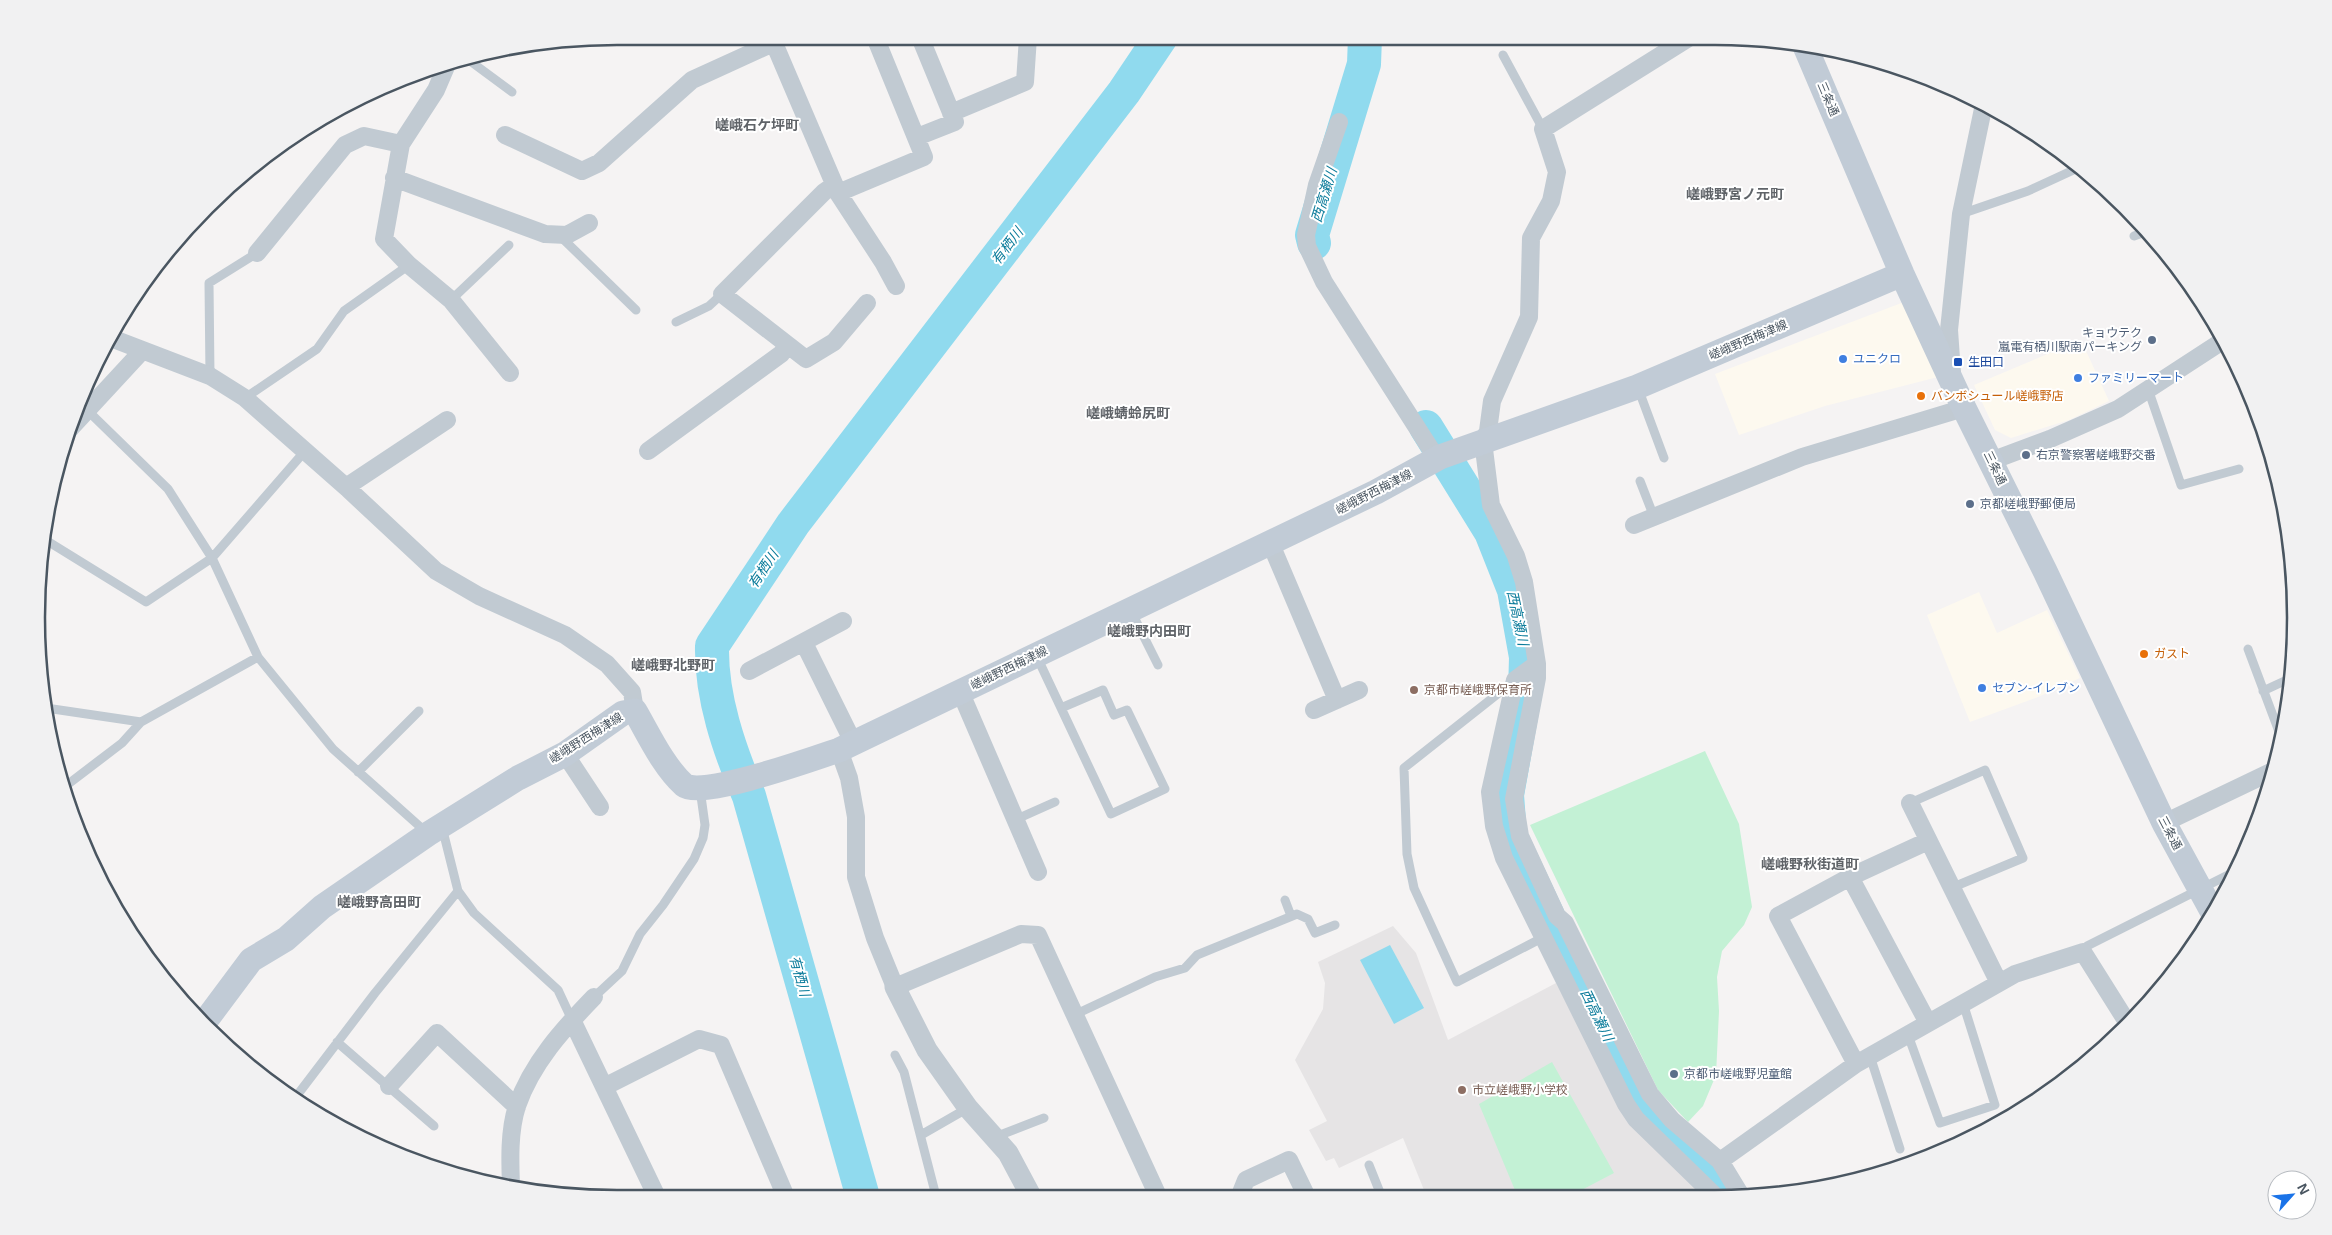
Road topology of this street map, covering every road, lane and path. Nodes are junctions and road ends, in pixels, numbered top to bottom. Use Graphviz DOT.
graph roads {
  1 [pos="760,45"];
  2 [pos="775,45"];
  3 [pos="879,45"];
  4 [pos="923,45"];
  5 [pos="1027,45"];
  6 [pos="1677,45"];
  7 [pos="1808,53"];
  8 [pos="1503,55"];
  9 [pos="474,64"];
  10 [pos="444,72"];
  11 [pos="512,92"];
  12 [pos="951,112"];
  13 [pos="1982,112"];
  14 [pos="1339,122"];
  15 [pos="1543,129"];
  16 [pos="505,135"];
  17 [pos="917,138"];
  18 [pos="401,144"];
  19 [pos="2072,171"];
  20 [pos="394,178"];
  21 [pos="836,189"];
  22 [pos="1961,214"];
  23 [pos="589,223"];
  24 [pos="2139,234"];
  25 [pos="559,235"];
  26 [pos="2134,236"];
  27 [pos="509,245"];
  28 [pos="257,253"];
  29 [pos="410,265"];
  30 [pos="1902,274"];
  31 [pos="896,286"];
  32 [pos="722,294"];
  33 [pos="451,300"];
  34 [pos="867,302"];
  35 [pos="636,310"];
  36 [pos="676,322"];
  37 [pos="117,340"];
  38 [pos="2217,344"];
  39 [pos="788,345"];
  40 [pos="142,351"];
  41 [pos="510,373"];
  42 [pos="210,376"];
  43 [pos="1953,382"];
  44 [pos="1637,387"];
  45 [pos="2148,388"];
  46 [pos="245,398"];
  47 [pos="1964,408"];
  48 [pos="87,410"];
  49 [pos="82,416"];
  50 [pos="447,420"];
  51 [pos="1483,441"];
  52 [pos="305,451"];
  53 [pos="648,451"];
  54 [pos="1442,456"];
  55 [pos="1664,458"];
  56 [pos="1991,460"];
  57 [pos="2239,469"];
  58 [pos="1640,481"];
  59 [pos="346,486"];
  60 [pos="1654,517"];
  61 [pos="1634,525"];
  62 [pos="50,542"];
  63 [pos="1270,542"];
  64 [pos="212,558"];
  65 [pos="1131,610"];
  66 [pos="843,621"];
  67 [pos="804,643"];
  68 [pos="2248,649"];
  69 [pos="1036,655"];
  70 [pos="258,657"];
  71 [pos="1537,664"];
  72 [pos="1158,665"];
  73 [pos="749,672"];
  74 [pos="1515,680"];
  75 [pos="2283,681"];
  76 [pos="1359,690"];
  77 [pos="2263,690"];
  78 [pos="960,691"];
  79 [pos="1337,700"];
  80 [pos="1060,708"];
  81 [pos="53,709"];
  82 [pos="1314,710"];
  83 [pos="419,711"];
  84 [pos="635,711"];
  85 [pos="141,722"];
  86 [pos="2277,725"];
  87 [pos="846,746"];
  88 [pos="565,754"];
  89 [pos="358,772"];
  90 [pos="2264,775"];
  91 [pos="70,783"];
  92 [pos="711,786"];
  93 [pos="1054,802"];
  94 [pos="1910,802"];
  95 [pos="600,807"];
  96 [pos="1017,818"];
  97 [pos="2164,823"];
  98 [pos="435,830"];
  99 [pos="1928,841"];
  100 [pos="1038,872"];
  101 [pos="2225,876"];
  102 [pos="1850,877"];
  103 [pos="1951,888"];
  104 [pos="2200,889"];
  105 [pos="458,892"];
  106 [pos="1285,900"];
  107 [pos="2209,905"];
  108 [pos="1291,916"];
  109 [pos="1565,923"];
  110 [pos="1335,925"];
  111 [pos="1542,938"];
  112 [pos="2083,952"];
  113 [pos="2000,983"];
  114 [pos="895,987"];
  115 [pos="594,997"];
  116 [pos="1963,1003"];
  117 [pos="1074,1015"];
  118 [pos="208,1017"];
  119 [pos="2124,1017"];
  120 [pos="572,1020"];
  121 [pos="1928,1024"];
  122 [pos="1908,1035"];
  123 [pos="337,1042"];
  124 [pos="895,1055"];
  125 [pos="1863,1060"];
  126 [pos="390,1086"];
  127 [pos="604,1087"];
  128 [pos="298,1094"];
  129 [pos="517,1107"];
  130 [pos="968,1108"];
  131 [pos="1044,1118"];
  132 [pos="1672,1120"];
  133 [pos="434,1126"];
  134 [pos="921,1135"];
  135 [pos="1653,1135"];
  136 [pos="994,1137"];
  137 [pos="1900,1149"];
  138 [pos="1720,1162"];
  139 [pos="1368,1165"];
  140 [pos="511,1180"];
  141 [pos="1737,1189"];
  142 [pos="654,1190"];
  143 [pos="783,1190"];
  144 [pos="935,1190"];
  145 [pos="1028,1190"];
  146 [pos="1155,1190"];
  147 [pos="1242,1190"];
  148 [pos="1304,1190"];
  149 [pos="1379,1190"];
  150 [pos="1709,1190"];
  1 -- 16 [label="street"];
  2 -- 21 [label="street"];
  3 -- 17 [label="street"];
  4 -- 12 [label="street"];
  5 -- 12 [label="street"];
  6 -- 15 [label="street"];
  7 -- 30 [label="main road, 三条通"];
  8 -- 15 [label="lane"];
  9 -- 11 [label="lane"];
  10 -- 18 [label="street"];
  12 -- 17 [label="street"];
  13 -- 22 [label="street"];
  14 -- 54 [label="street"];
  15 -- 51 [label="street"];
  17 -- 21 [label="street"];
  18 -- 20 [label="street"];
  18 -- 28 [label="street"];
  19 -- 22 [label="lane"];
  20 -- 25 [label="street"];
  20 -- 29 [label="street"];
  21 -- 31 [label="street"];
  21 -- 32 [label="street"];
  22 -- 43 [label="street"];
  23 -- 25 [label="street"];
  24 -- 26 [label="lane"];
  25 -- 35 [label="lane"];
  27 -- 33 [label="lane"];
  28 -- 42 [label="lane"];
  29 -- 33 [label="street"];
  29 -- 46 [label="lane"];
  30 -- 43 [label="main road, 三条通"];
  30 -- 44 [label="main road, 嵯峨野西梅津線"];
  32 -- 36 [label="lane"];
  32 -- 39 [label="street"];
  33 -- 41 [label="street"];
  34 -- 39 [label="street"];
  37 -- 40 [label="street"];
  38 -- 45 [label="street"];
  39 -- 53 [label="street"];
  40 -- 42 [label="street"];
  40 -- 48 [label="street"];
  42 -- 46 [label="street"];
  43 -- 47 [label="main road, 三条通"];
  44 -- 51 [label="main road, 嵯峨野西梅津線"];
  44 -- 55 [label="lane"];
  45 -- 56 [label="street"];
  45 -- 57 [label="lane"];
  46 -- 52 [label="street"];
  47 -- 56 [label="main road, 三条通"];
  47 -- 60 [label="street"];
  48 -- 49 [label="street"];
  48 -- 64 [label="lane"];
  50 -- 59 [label="street"];
  51 -- 54 [label="main road, 嵯峨野西梅津線"];
  51 -- 71 [label="street"];
  52 -- 59 [label="street"];
  52 -- 64 [label="lane"];
  54 -- 63 [label="main road, 嵯峨野西梅津線"];
  56 -- 97 [label="main road, 三条通"];
  58 -- 60 [label="lane"];
  59 -- 84 [label="street"];
  60 -- 61 [label="street"];
  62 -- 64 [label="lane"];
  63 -- 65 [label="main road, 嵯峨野西梅津線"];
  63 -- 79 [label="street"];
  64 -- 70 [label="lane"];
  65 -- 69 [label="main road, 嵯峨野西梅津線"];
  65 -- 72 [label="lane"];
  66 -- 67 [label="street"];
  67 -- 73 [label="street"];
  67 -- 87 [label="street"];
  68 -- 77 [label="lane"];
  69 -- 78 [label="main road, 嵯峨野西梅津線"];
  69 -- 80 [label="lane"];
  70 -- 85 [label="lane"];
  70 -- 89 [label="lane"];
  71 -- 74 [label="street"];
  71 -- 109 [label="street"];
  74 -- 111 [label="street"];
  74 -- 111 [label="lane"];
  75 -- 77 [label="lane"];
  76 -- 79 [label="street"];
  77 -- 86 [label="lane"];
  78 -- 87 [label="main road, 嵯峨野西梅津線"];
  78 -- 96 [label="street"];
  79 -- 82 [label="street"];
  80 -- 80 [label="lane"];
  81 -- 85 [label="lane"];
  83 -- 89 [label="lane"];
  84 -- 88 [label="main road, 嵯峨野西梅津線"];
  84 -- 92 [label="main road, 嵯峨野西梅津線"];
  85 -- 91 [label="lane"];
  87 -- 92 [label="main road, 嵯峨野西梅津線"];
  87 -- 114 [label="street"];
  88 -- 95 [label="street"];
  88 -- 98 [label="main road, 嵯峨野西梅津線"];
  89 -- 98 [label="lane"];
  90 -- 97 [label="street"];
  92 -- 115 [label="lane"];
  93 -- 96 [label="lane"];
  94 -- 99 [label="street"];
  94 -- 103 [label="lane"];
  96 -- 100 [label="street"];
  97 -- 104 [label="main road, 三条通"];
  98 -- 105 [label="lane"];
  98 -- 118 [label="main road, 嵯峨野西梅津線"];
  99 -- 102 [label="street"];
  99 -- 103 [label="street"];
  101 -- 104 [label="lane"];
  102 -- 121 [label="street"];
  102 -- 125 [label="street"];
  103 -- 113 [label="street"];
  104 -- 107 [label="main road, 三条通"];
  104 -- 112 [label="lane"];
  105 -- 120 [label="lane"];
  105 -- 123 [label="lane"];
  106 -- 108 [label="lane"];
  108 -- 110 [label="lane"];
  108 -- 117 [label="lane"];
  109 -- 111 [label="street"];
  109 -- 132 [label="street"];
  111 -- 135 [label="street"];
  112 -- 113 [label="street"];
  112 -- 119 [label="street"];
  113 -- 116 [label="street"];
  114 -- 117 [label="street"];
  114 -- 130 [label="street"];
  115 -- 120 [label="street"];
  116 -- 121 [label="street"];
  116 -- 122 [label="lane"];
  117 -- 146 [label="street"];
  120 -- 127 [label="street"];
  120 -- 129 [label="street"];
  121 -- 122 [label="street"];
  122 -- 125 [label="street"];
  123 -- 126 [label="lane"];
  123 -- 128 [label="lane"];
  124 -- 134 [label="lane"];
  125 -- 137 [label="lane"];
  125 -- 138 [label="street"];
  126 -- 129 [label="street"];
  126 -- 133 [label="lane"];
  127 -- 142 [label="street"];
  127 -- 143 [label="street"];
  129 -- 140 [label="street"];
  130 -- 134 [label="lane"];
  130 -- 136 [label="street"];
  131 -- 136 [label="lane"];
  132 -- 135 [label="street"];
  132 -- 138 [label="street"];
  134 -- 144 [label="lane"];
  135 -- 150 [label="street"];
  136 -- 145 [label="street"];
  138 -- 141 [label="street"];
  139 -- 149 [label="lane"];
  147 -- 148 [label="street"];
}
